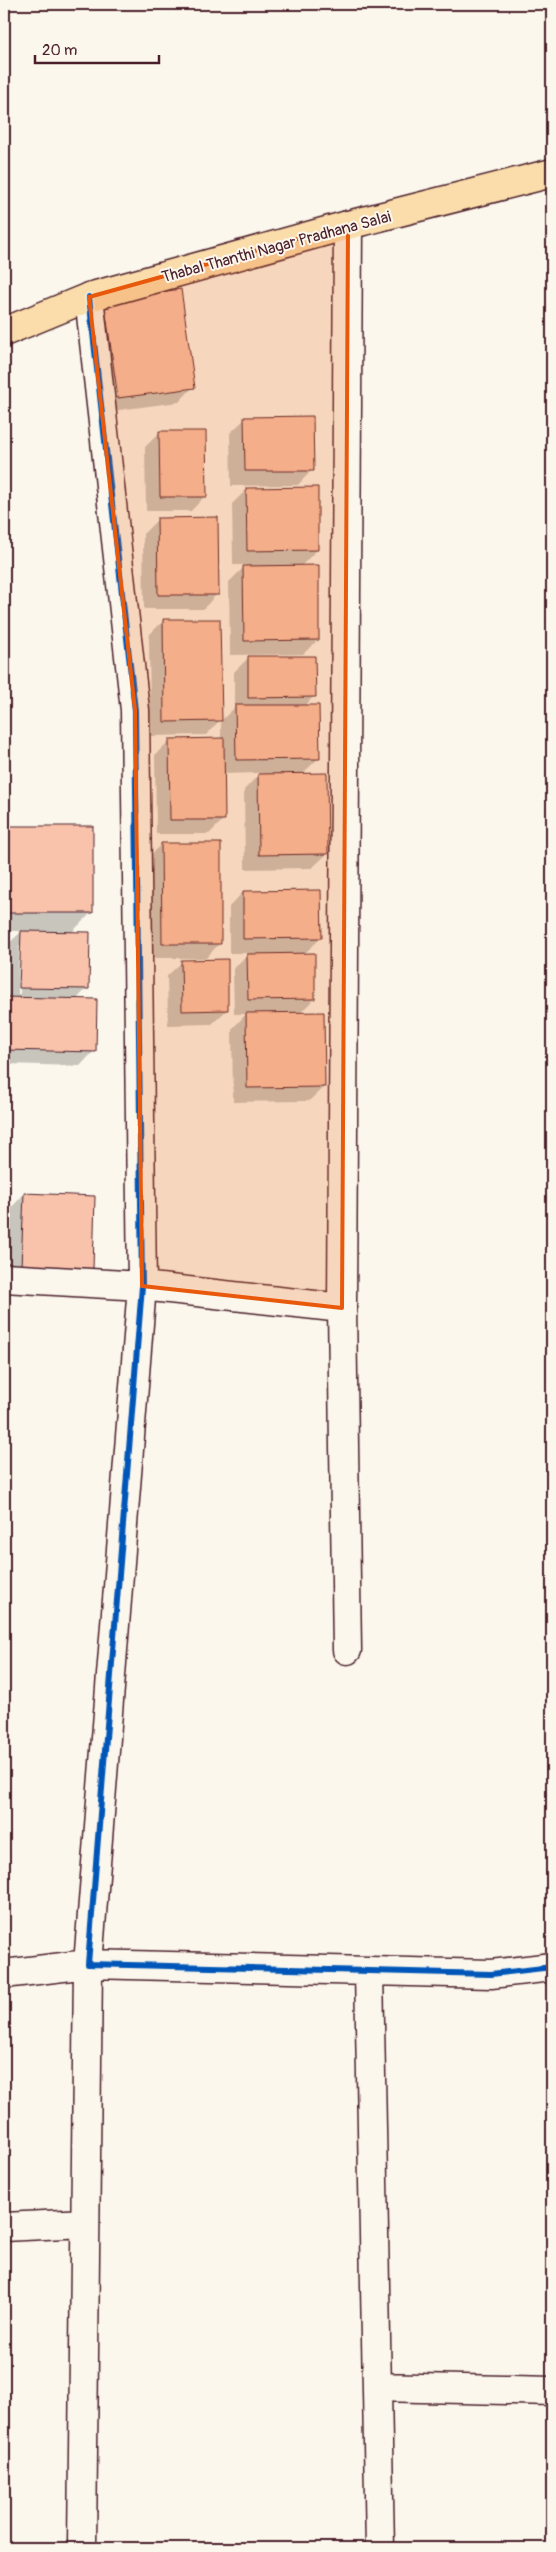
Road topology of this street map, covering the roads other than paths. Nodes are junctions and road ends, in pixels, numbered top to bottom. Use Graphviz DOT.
graph roads {
  1 [pos="552,173"];
  2 [pos="348,225"];
  3 [pos="89,297"];
  4 [pos="4,332"];
  5 [pos="4,1278"];
  6 [pos="142,1286"];
  7 [pos="342,1308"];
  8 [pos="347,1650"];
  9 [pos="88,1964"];
  10 [pos="552,1967"];
  11 [pos="369,1971"];
  12 [pos="4,1974"];
  13 [pos="85,2223"];
  14 [pos="4,2227"];
  15 [pos="376,2387"];
  16 [pos="552,2391"];
  17 [pos="82,2548"];
  18 [pos="380,2548"];
  1 -- 2 [label="main road, Thabal Thanthi Nagar Pradhana Salai"];
  2 -- 3 [label="main road, Thabal Thanthi Nagar Pradhana Salai"];
  2 -- 7 [label="street"];
  3 -- 4 [label="main road, Thabal Thanthi Nagar Pradhana Salai"];
  3 -- 6 [label="street"];
  5 -- 6 [label="street"];
  6 -- 7 [label="street"];
  6 -- 9 [label="street"];
  7 -- 8 [label="street"];
  9 -- 11 [label="street"];
  9 -- 12 [label="street"];
  9 -- 13 [label="street"];
  10 -- 11 [label="street"];
  11 -- 15 [label="street"];
  13 -- 14 [label="street"];
  13 -- 17 [label="street"];
  15 -- 16 [label="street"];
  15 -- 18 [label="street"];
}
